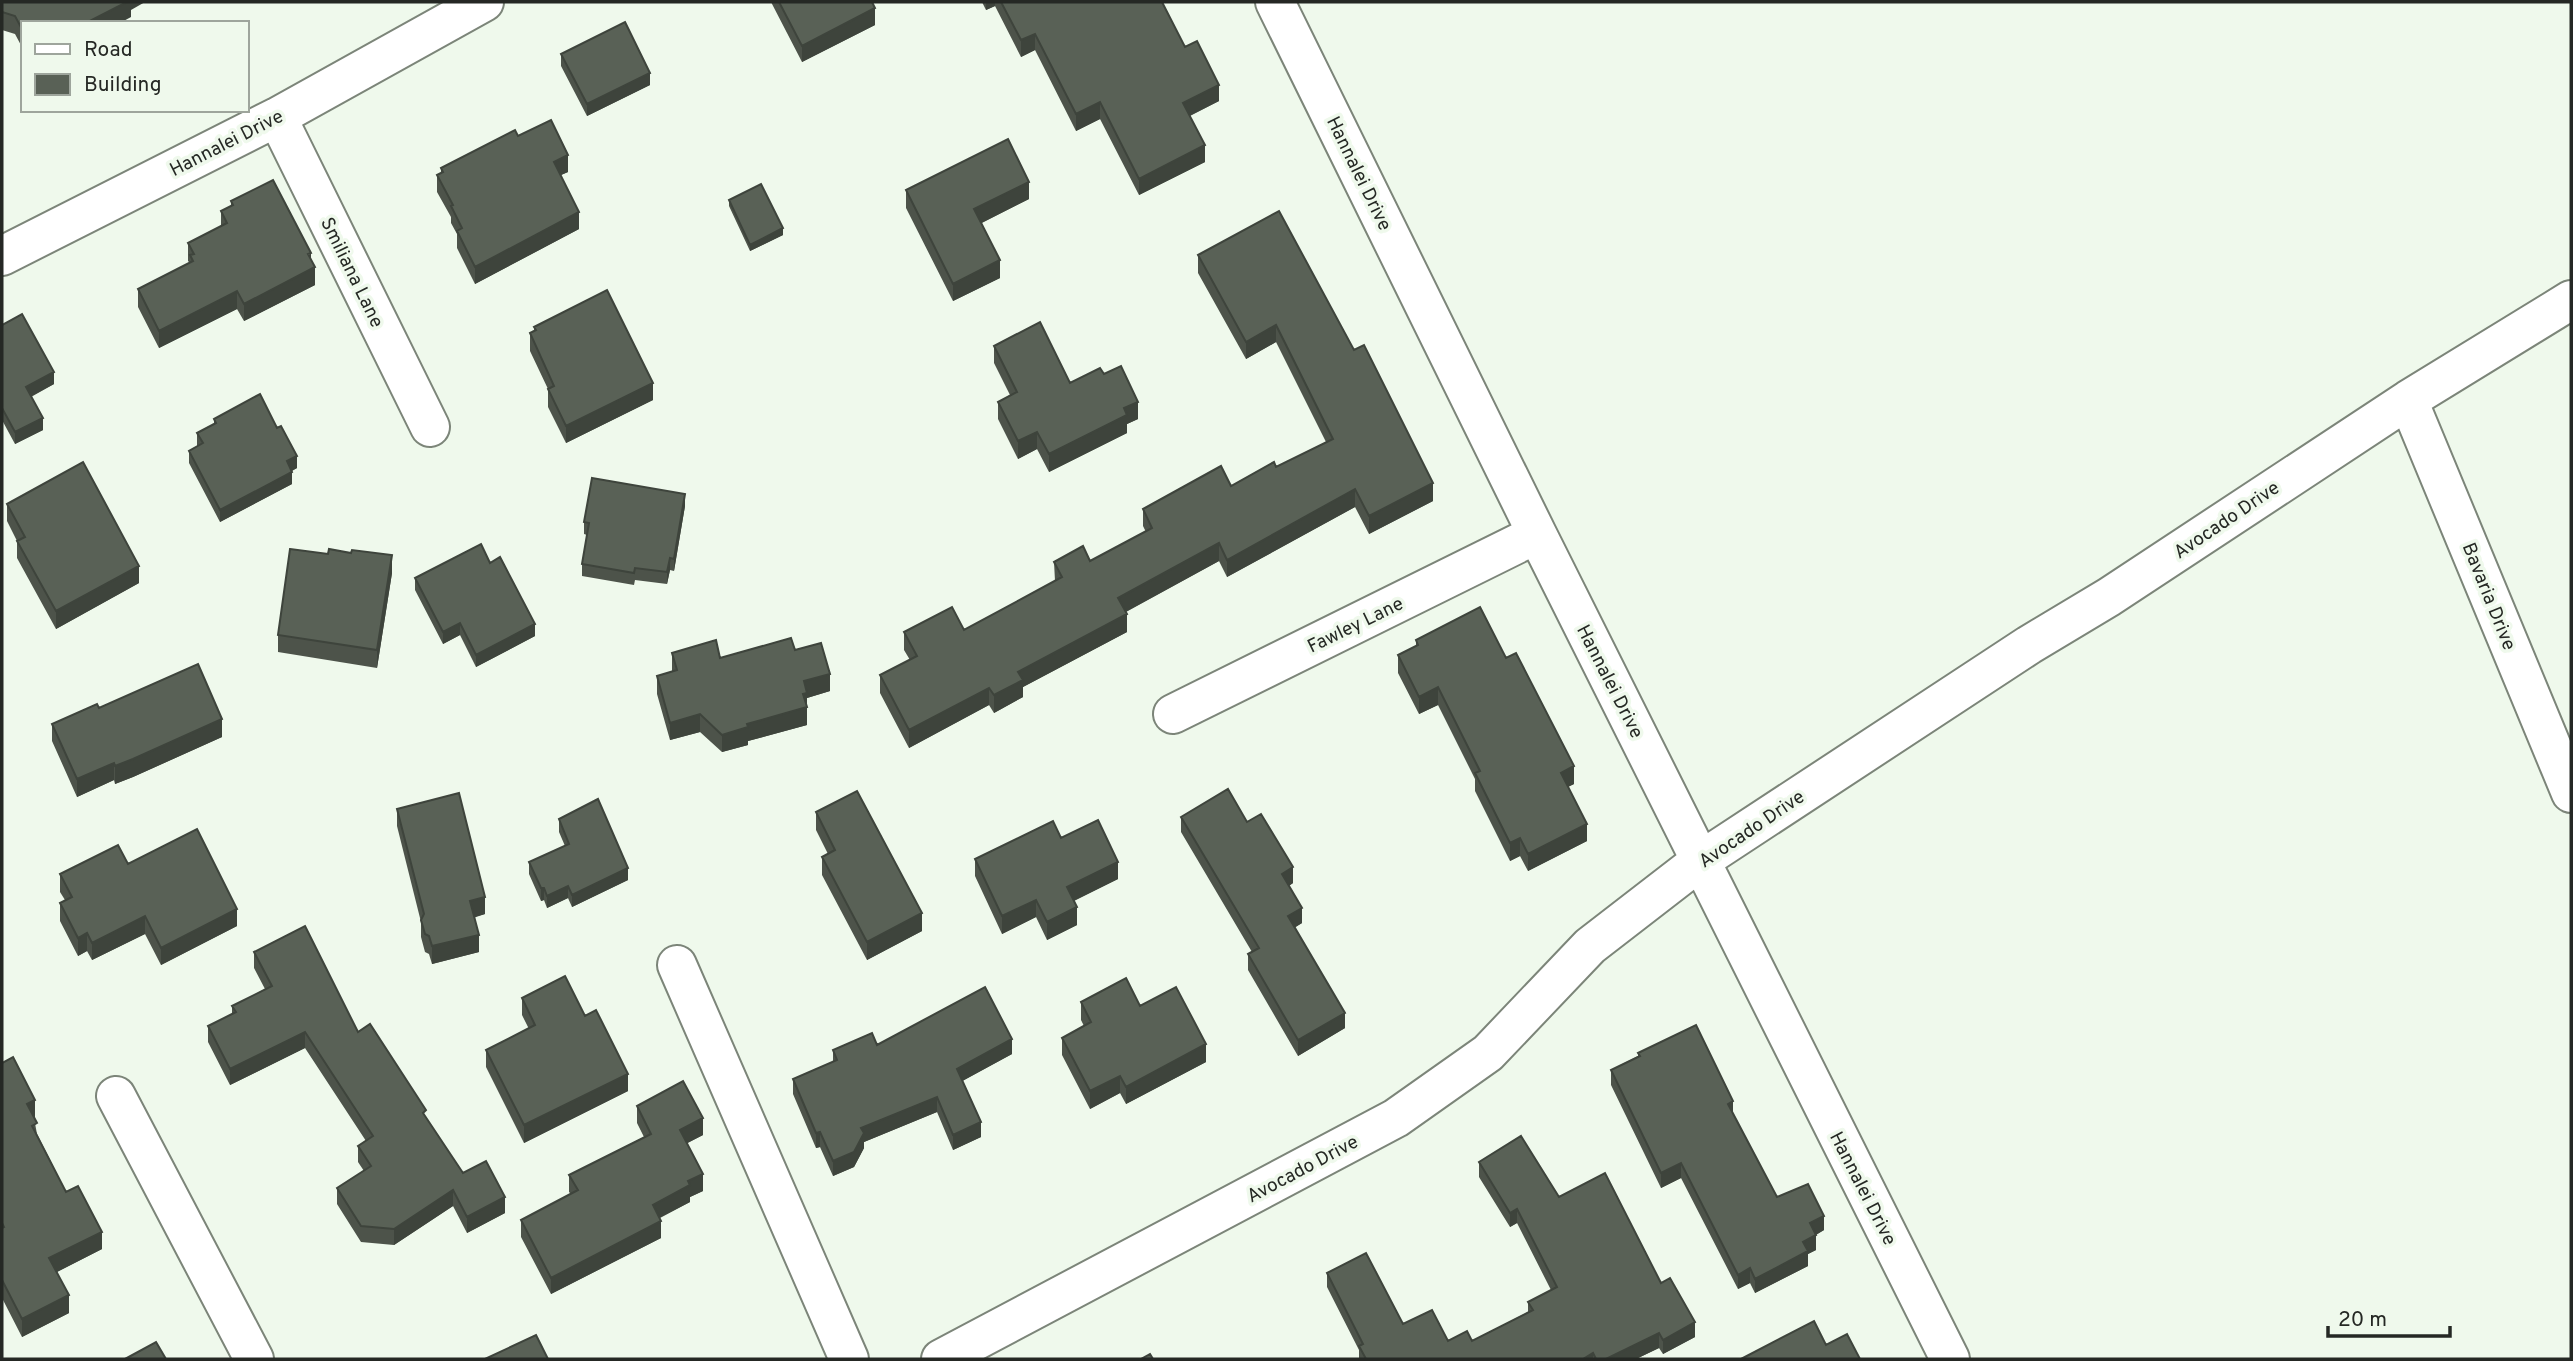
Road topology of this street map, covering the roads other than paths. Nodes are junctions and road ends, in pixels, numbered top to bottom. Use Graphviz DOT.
graph roads {
  1 [pos="485,2"];
  2 [pos="1275,2"];
  3 [pos="277,117"];
  4 [pos="2,256"];
  5 [pos="2571,300"];
  6 [pos="2408,400"];
  7 [pos="430,427"];
  8 [pos="1537,534"];
  9 [pos="1173,713"];
  10 [pos="2571,793"];
  11 [pos="1700,861"];
  12 [pos="677,965"];
  13 [pos="116,1096"];
  14 [pos="254,1359"];
  15 [pos="849,1359"];
  16 [pos="941,1359"];
  17 [pos="1950,1359"];
  1 -- 3 [label="street, Hannalei Drive"];
  2 -- 8 [label="street, Hannalei Drive"];
  3 -- 4 [label="street, Hannalei Drive"];
  3 -- 7 [label="street, Smiliana Lane"];
  5 -- 6 [label="street, Avocado Drive"];
  6 -- 10 [label="street, Bavaria Drive"];
  6 -- 11 [label="street, Avocado Drive"];
  8 -- 9 [label="street, Fawley Lane"];
  8 -- 11 [label="street, Hannalei Drive"];
  11 -- 16 [label="street, Avocado Drive"];
  11 -- 17 [label="street, Hannalei Drive"];
  12 -- 15 [label="street"];
  13 -- 14 [label="street"];
}
